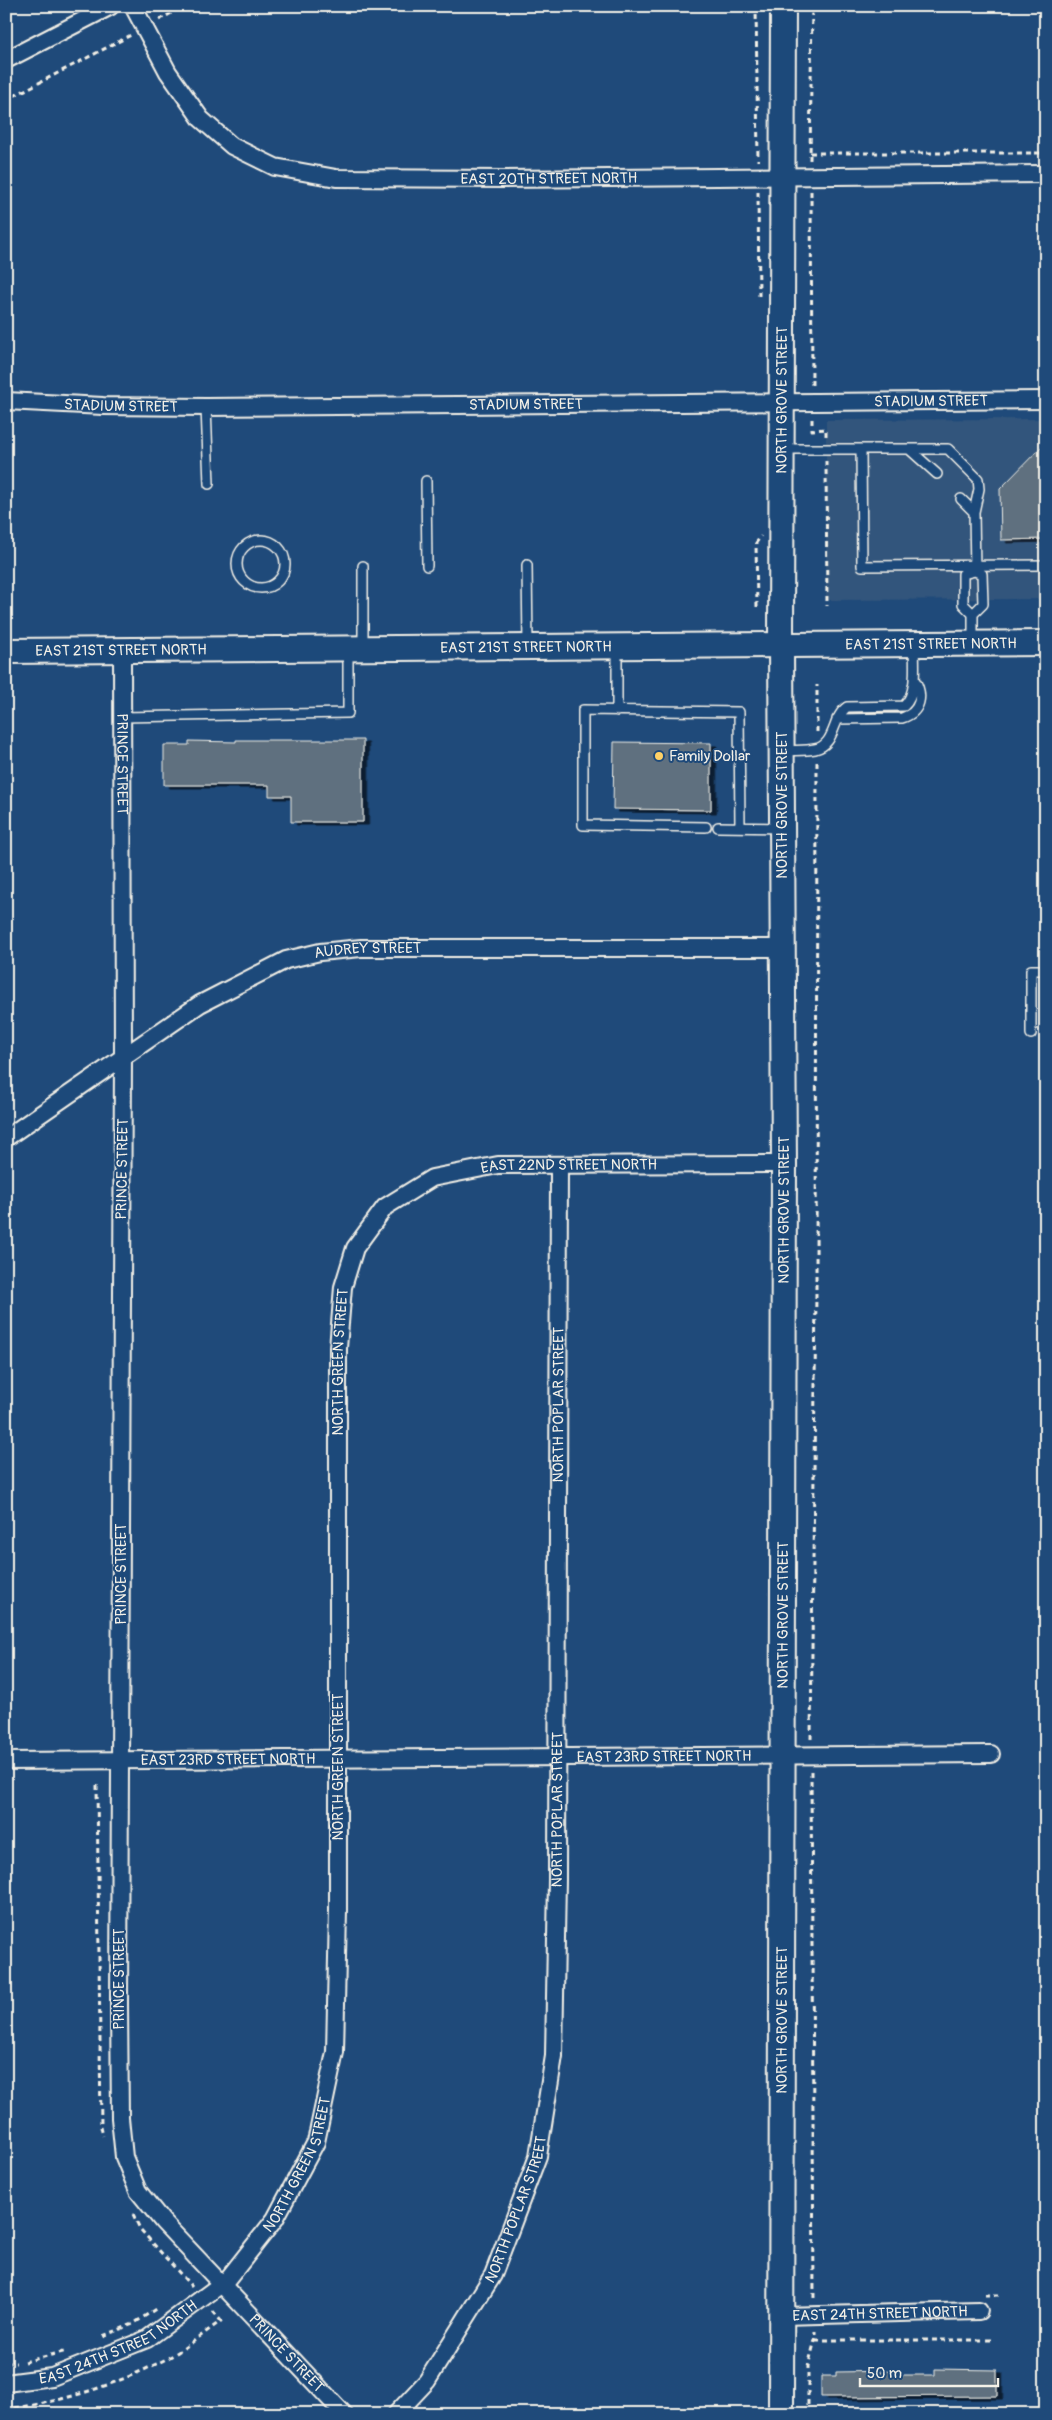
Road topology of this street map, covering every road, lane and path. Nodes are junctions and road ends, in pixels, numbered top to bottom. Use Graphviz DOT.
graph roads {
  1 [pos="111,6"];
  2 [pos="133,6"];
  3 [pos="184,6"];
  4 [pos="756,6"];
  5 [pos="783,6"];
  6 [pos="812,6"];
  7 [pos="145,28"];
  8 [pos="6,60"];
  9 [pos="6,100"];
  10 [pos="810,153"];
  11 [pos="1046,153"];
  12 [pos="1046,174"];
  13 [pos="758,176"];
  14 [pos="783,176"];
  15 [pos="810,176"];
  16 [pos="759,304"];
  17 [pos="1046,400"];
  18 [pos="6,401"];
  19 [pos="782,401"];
  20 [pos="812,401"];
  21 [pos="206,407"];
  22 [pos="782,449"];
  23 [pos="826,449"];
  24 [pos="861,449"];
  25 [pos="909,449"];
  26 [pos="937,474"];
  27 [pos="426,481"];
  28 [pos="209,484"];
  29 [pos="961,499"];
  30 [pos="974,512"];
  31 [pos="763,532"];
  32 [pos="274,543"];
  33 [pos="1046,564"];
  34 [pos="527,565"];
  35 [pos="363,566"];
  36 [pos="427,566"];
  37 [pos="975,568"];
  38 [pos="827,606"];
  39 [pos="757,607"];
  40 [pos="973,614"];
  41 [pos="973,643"];
  42 [pos="1046,643"];
  43 [pos="781,644"];
  44 [pos="914,644"];
  45 [pos="617,645"];
  46 [pos="528,646"];
  47 [pos="355,647"];
  48 [pos="122,649"];
  49 [pos="6,651"];
  50 [pos="817,685"];
  51 [pos="617,711"];
  52 [pos="122,716"];
  53 [pos="817,749"];
  54 [pos="782,751"];
  55 [pos="706,827"];
  56 [pos="718,827"];
  57 [pos="740,827"];
  58 [pos="782,828"];
  59 [pos="783,948"];
  60 [pos="1046,970"];
  61 [pos="1031,1034"];
  62 [pos="123,1057"];
  63 [pos="6,1138"];
  64 [pos="784,1164"];
  65 [pos="559,1165"];
  66 [pos="372,1225"];
  67 [pos="991,1754"];
  68 [pos="811,1755"];
  69 [pos="556,1756"];
  70 [pos="782,1756"];
  71 [pos="338,1758"];
  72 [pos="120,1760"];
  73 [pos="6,1761"];
  74 [pos="1046,1896"];
  75 [pos="1046,2002"];
  76 [pos="222,2284"];
  77 [pos="191,2286"];
  78 [pos="183,2292"];
  79 [pos="158,2308"];
  80 [pos="979,2310"];
  81 [pos="814,2315"];
  82 [pos="781,2316"];
  83 [pos="100,2337"];
  84 [pos="814,2340"];
  85 [pos="993,2340"];
  86 [pos="75,2348"];
  87 [pos="6,2363"];
  88 [pos="6,2383"];
  89 [pos="344,2414"];
  90 [pos="396,2414"];
  91 [pos="781,2414"];
  92 [pos="808,2414"];
  1 -- 8 [label="street"];
  2 -- 7 [label="street, EAST 20TH STREET NORTH"];
  3 -- 7 [label="path"];
  4 -- 13 [label="path"];
  5 -- 14 [label="street, NORTH GROVE STREET"];
  6 -- 10 [label="path"];
  7 -- 9 [label="path"];
  7 -- 13 [label="street, EAST 20TH STREET NORTH"];
  10 -- 11 [label="path"];
  10 -- 15 [label="path"];
  12 -- 15 [label="street, EAST 20TH STREET NORTH"];
  13 -- 14 [label="street, EAST 20TH STREET NORTH"];
  13 -- 16 [label="path"];
  14 -- 15 [label="street, EAST 20TH STREET NORTH"];
  14 -- 19 [label="street, NORTH GROVE STREET"];
  15 -- 20 [label="path"];
  17 -- 20 [label="street, STADIUM STREET"];
  18 -- 21 [label="street, STADIUM STREET"];
  19 -- 20 [label="street, STADIUM STREET"];
  19 -- 21 [label="street, STADIUM STREET"];
  19 -- 22 [label="street, NORTH GROVE STREET"];
  20 -- 23 [label="path"];
  21 -- 28 [label="lane"];
  22 -- 23 [label="lane"];
  22 -- 43 [label="street, NORTH GROVE STREET"];
  23 -- 24 [label="lane"];
  23 -- 38 [label="path"];
  24 -- 25 [label="lane"];
  24 -- 37 [label="lane"];
  25 -- 26 [label="lane"];
  25 -- 30 [label="lane"];
  27 -- 36 [label="lane"];
  29 -- 30 [label="lane"];
  30 -- 37 [label="lane"];
  31 -- 39 [label="path"];
  32 -- 32 [label="lane"];
  33 -- 37 [label="lane"];
  34 -- 46 [label="lane"];
  35 -- 47 [label="lane"];
  37 -- 40 [label="lane"];
  37 -- 40 [label="lane"];
  40 -- 41 [label="lane"];
  41 -- 42 [label="street, EAST 21ST STREET NORTH"];
  41 -- 44 [label="street, EAST 21ST STREET NORTH"];
  43 -- 44 [label="street, EAST 21ST STREET NORTH"];
  43 -- 45 [label="street, EAST 21ST STREET NORTH"];
  43 -- 54 [label="street, NORTH GROVE STREET"];
  44 -- 53 [label="lane"];
  45 -- 46 [label="street, EAST 21ST STREET NORTH"];
  45 -- 51 [label="lane"];
  46 -- 47 [label="street, EAST 21ST STREET NORTH"];
  47 -- 48 [label="street, EAST 21ST STREET NORTH"];
  47 -- 52 [label="lane"];
  48 -- 49 [label="street, EAST 21ST STREET NORTH"];
  48 -- 52 [label="street, PRINCE STREET"];
  50 -- 53 [label="path"];
  51 -- 55 [label="lane"];
  51 -- 57 [label="lane"];
  52 -- 62 [label="street, PRINCE STREET"];
  53 -- 54 [label="lane"];
  53 -- 68 [label="path"];
  54 -- 58 [label="street, NORTH GROVE STREET"];
  56 -- 57 [label="lane"];
  57 -- 58 [label="lane"];
  58 -- 59 [label="street, NORTH GROVE STREET"];
  59 -- 62 [label="street, AUDREY STREET"];
  59 -- 64 [label="street, NORTH GROVE STREET"];
  60 -- 61 [label="lane"];
  62 -- 63 [label="street, AUDREY STREET"];
  62 -- 72 [label="street, PRINCE STREET"];
  64 -- 65 [label="street, EAST 22ND STREET NORTH"];
  64 -- 70 [label="street, NORTH GROVE STREET"];
  65 -- 66 [label="street, EAST 22ND STREET NORTH"];
  65 -- 69 [label="street, NORTH POPLAR STREET"];
  66 -- 71 [label="street, NORTH GREEN STREET"];
  67 -- 68 [label="street, EAST 23RD STREET NORTH"];
  68 -- 70 [label="street, EAST 23RD STREET NORTH"];
  68 -- 81 [label="path"];
  69 -- 70 [label="street, EAST 23RD STREET NORTH"];
  69 -- 71 [label="street, EAST 23RD STREET NORTH"];
  69 -- 90 [label="street, NORTH POPLAR STREET"];
  70 -- 82 [label="street, NORTH GROVE STREET"];
  71 -- 72 [label="street, EAST 23RD STREET NORTH"];
  71 -- 76 [label="street, NORTH GREEN STREET"];
  72 -- 73 [label="street, EAST 23RD STREET NORTH"];
  72 -- 76 [label="street, PRINCE STREET"];
  74 -- 75 [label="path"];
  76 -- 88 [label="street, EAST 24TH STREET NORTH"];
  76 -- 89 [label="street, PRINCE STREET"];
  77 -- 78 [label="path"];
  79 -- 83 [label="path"];
  80 -- 81 [label="street, EAST 24TH STREET NORTH"];
  81 -- 82 [label="street, EAST 24TH STREET NORTH"];
  81 -- 84 [label="path"];
  82 -- 91 [label="street, NORTH GROVE STREET"];
  84 -- 85 [label="path"];
  84 -- 92 [label="path"];
  86 -- 87 [label="path"];
}
